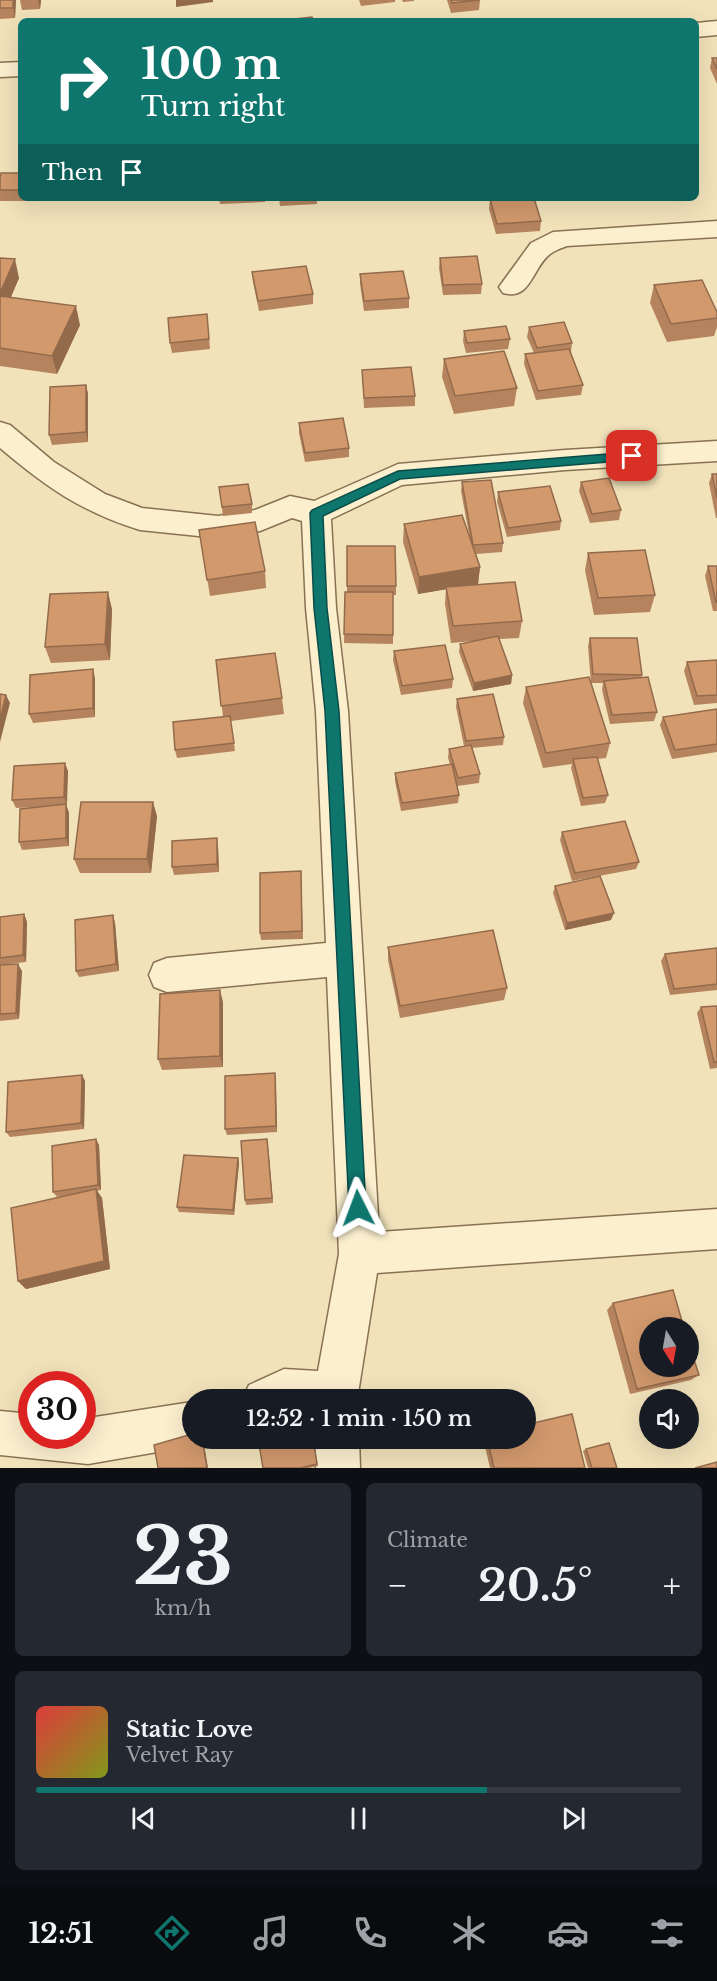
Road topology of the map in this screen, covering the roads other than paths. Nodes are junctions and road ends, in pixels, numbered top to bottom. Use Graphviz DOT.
graph roads {
  1 [pos="717,28"];
  2 [pos="699,30"];
  3 [pos="18,69"];
  4 [pos="0,70"];
  5 [pos="717,229"];
  6 [pos="512,287"];
  7 [pos="0,432"];
  8 [pos="717,451"];
  9 [pos="316,513"];
  10 [pos="344,958"];
  11 [pos="167,975"];
  12 [pos="717,1229"];
  13 [pos="360,1254"];
  14 [pos="336,1389"];
  15 [pos="182,1426"];
  16 [pos="0,1434"];
  17 [pos="337,1449"];
  18 [pos="338,1468"];
  1 -- 2 [label="street"];
  3 -- 4 [label="street"];
  5 -- 6 [label="street"];
  7 -- 9 [label="street"];
  8 -- 9 [label="street"];
  9 -- 10 [label="street"];
  10 -- 11 [label="street"];
  10 -- 13 [label="street"];
  12 -- 13 [label="street"];
  13 -- 14 [label="street"];
  15 -- 16 [label="street"];
  17 -- 18 [label="street"];
}
